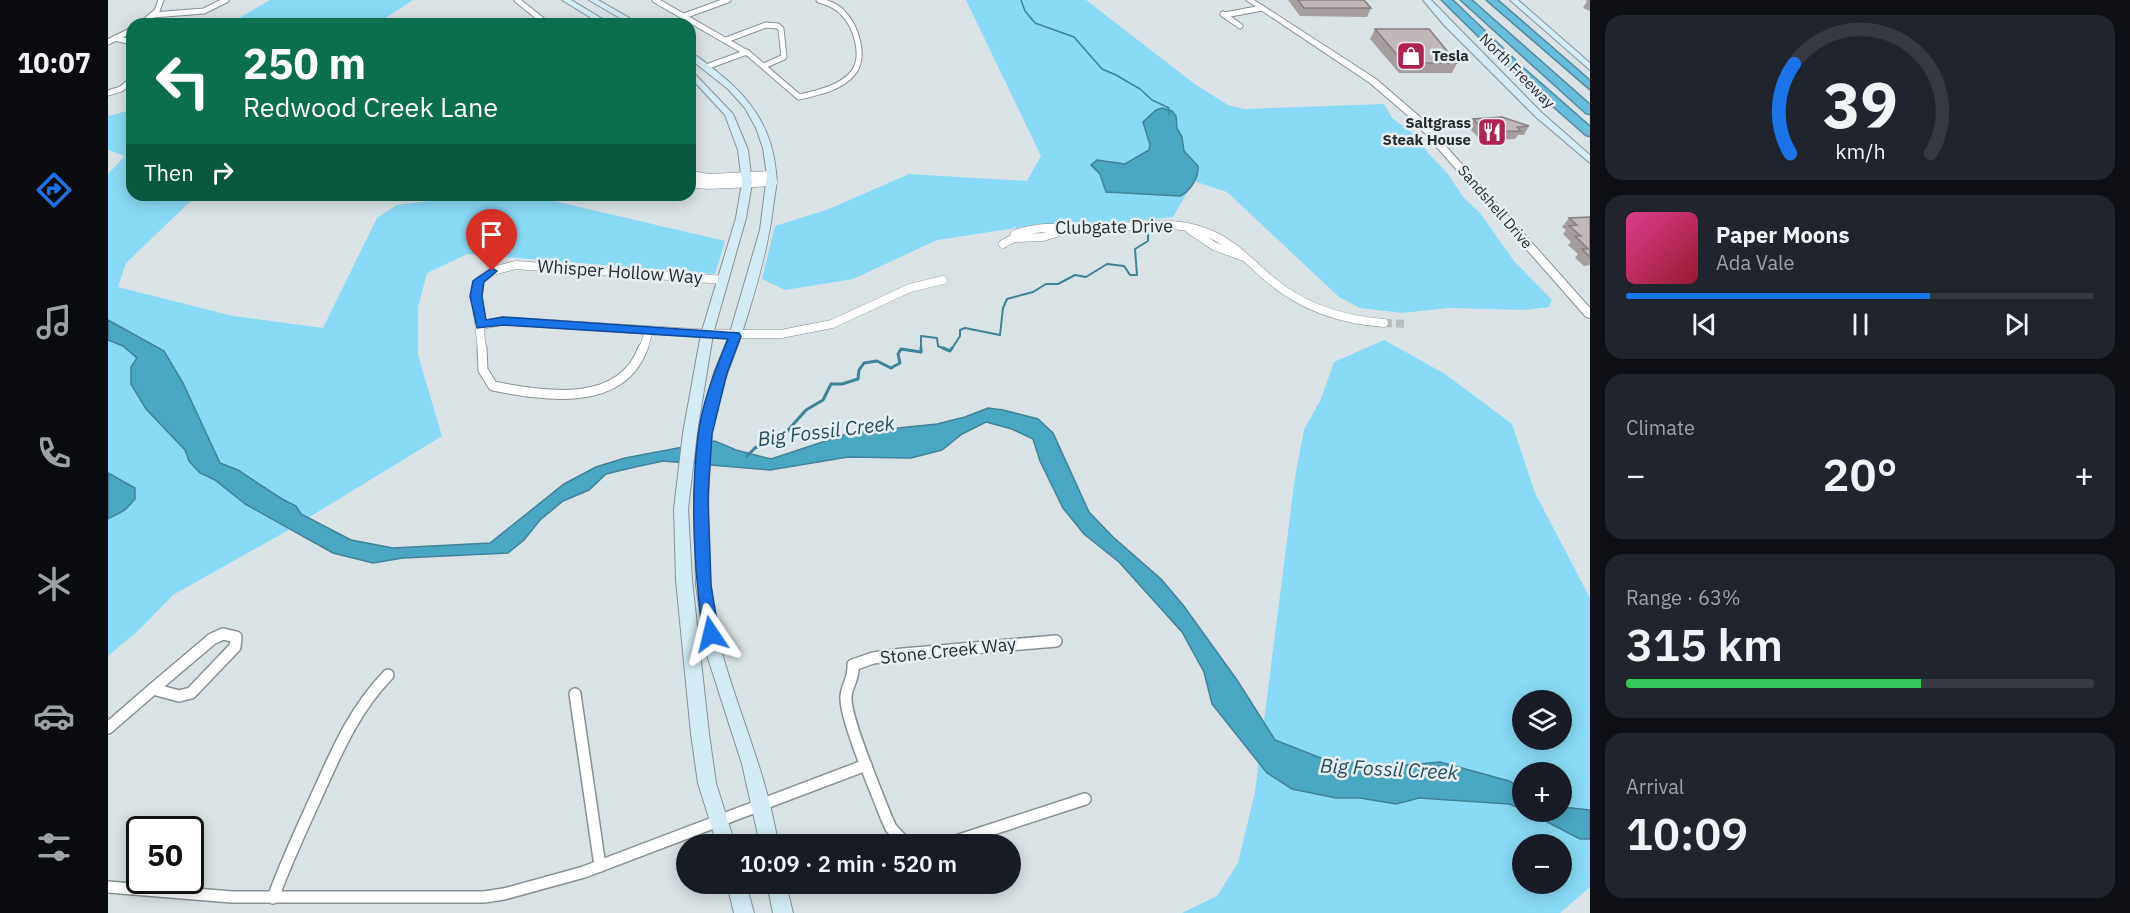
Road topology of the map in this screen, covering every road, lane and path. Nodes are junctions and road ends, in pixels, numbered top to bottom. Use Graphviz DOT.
graph roads {
  1 [pos="161,0"];
  2 [pos="226,0"];
  3 [pos="517,0"];
  4 [pos="566,0"];
  5 [pos="593,0"];
  6 [pos="655,0"];
  7 [pos="728,0"];
  8 [pos="819,0"];
  9 [pos="1249,0"];
  10 [pos="1427,0"];
  11 [pos="1448,0"];
  12 [pos="1466,0"];
  13 [pos="1475,0"];
  14 [pos="1492,0"];
  15 [pos="1498,0"];
  16 [pos="1514,0"];
  17 [pos="1265,10"];
  18 [pos="153,15"];
  19 [pos="684,16"];
  20 [pos="149,18"];
  21 [pos="540,18"];
  22 [pos="597,18"];
  23 [pos="625,18"];
  24 [pos="688,18"];
  25 [pos="1232,20"];
  26 [pos="696,23"];
  27 [pos="1240,26"];
  28 [pos="1527,31"];
  29 [pos="126,33"];
  30 [pos="115,38"];
  31 [pos="726,40"];
  32 [pos="126,41"];
  33 [pos="108,42"];
  34 [pos="747,52"];
  35 [pos="696,60"];
  36 [pos="766,65"];
  37 [pos="706,67"];
  38 [pos="1590,67"];
  39 [pos="696,70"];
  40 [pos="696,78"];
  41 [pos="126,85"];
  42 [pos="1590,86"];
  43 [pos="108,93"];
  44 [pos="1590,103"];
  45 [pos="1590,111"];
  46 [pos="1590,134"];
  47 [pos="1590,160"];
  48 [pos="696,176"];
  49 [pos="773,178"];
  50 [pos="747,179"];
  51 [pos="696,184"];
  52 [pos="1003,244"];
  53 [pos="724,280"];
  54 [pos="943,280"];
  55 [pos="1590,315"];
  56 [pos="1384,323"];
  57 [pos="481,325"];
  58 [pos="649,331"];
  59 [pos="707,334"];
  60 [pos="735,336"];
  61 [pos="1056,641"];
  62 [pos="388,675"];
  63 [pos="153,689"];
  64 [pos="575,694"];
  65 [pos="108,728"];
  66 [pos="866,765"];
  67 [pos="1085,799"];
  68 [pos="760,805"];
  69 [pos="720,821"];
  70 [pos="723,834"];
  71 [pos="767,834"];
  72 [pos="896,834"];
  73 [pos="978,834"];
  74 [pos="600,866"];
  75 [pos="108,887"];
  76 [pos="739,894"];
  77 [pos="779,894"];
  78 [pos="273,898"];
  79 [pos="744,913"];
  80 [pos="783,913"];
  1 -- 18 [label="street"];
  2 -- 18 [label="street"];
  3 -- 21 [label="street"];
  4 -- 22 [label="main road"];
  5 -- 23 [label="main road"];
  6 -- 19 [label="street"];
  7 -- 19 [label="street"];
  8 -- 36 [label="street"];
  9 -- 17 [label="street, Sandshell Drive"];
  10 -- 47 [label="main road, North Freeway"];
  11 -- 46 [label="highway, North Freeway"];
  12 -- 45 [label="highway"];
  13 -- 44 [label="highway"];
  14 -- 28 [label="highway, North Freeway"];
  15 -- 28 [label="highway"];
  16 -- 38 [label="main road"];
  17 -- 25 [label="street"];
  17 -- 25 [label="street"];
  17 -- 55 [label="street, Sandshell Drive"];
  18 -- 20 [label="street"];
  19 -- 24 [label="street"];
  25 -- 27 [label="street"];
  26 -- 31 [label="street"];
  28 -- 42 [label="highway, North Freeway"];
  29 -- 30 [label="street"];
  30 -- 32 [label="street"];
  30 -- 33 [label="street"];
  31 -- 34 [label="street"];
  31 -- 36 [label="street"];
  34 -- 36 [label="street"];
  34 -- 37 [label="street"];
  35 -- 37 [label="main road"];
  37 -- 39 [label="main road"];
  37 -- 49 [label="main road"];
  40 -- 50 [label="main road"];
  41 -- 43 [label="street"];
  48 -- 50 [label="street"];
  49 -- 50 [label="street"];
  49 -- 60 [label="main road"];
  50 -- 51 [label="street"];
  50 -- 53 [label="main road"];
  52 -- 56 [label="street, Clubgate Drive"];
  53 -- 57 [label="street, Whisper Hollow Way"];
  53 -- 59 [label="main road"];
  54 -- 60 [label="street"];
  57 -- 58 [label="street"];
  57 -- 58 [label="street"];
  58 -- 59 [label="street"];
  59 -- 60 [label="street"];
  59 -- 69 [label="main road"];
  60 -- 68 [label="main road"];
  61 -- 66 [label="street, Stone Creek Way"];
  62 -- 78 [label="street"];
  63 -- 63 [label="street"];
  63 -- 65 [label="street"];
  64 -- 74 [label="street"];
  66 -- 68 [label="street"];
  66 -- 72 [label="street"];
  67 -- 73 [label="street"];
  68 -- 69 [label="street"];
  68 -- 71 [label="main road"];
  69 -- 70 [label="main road"];
  69 -- 74 [label="street"];
  74 -- 78 [label="street"];
  75 -- 78 [label="street"];
  76 -- 79 [label="main road"];
  77 -- 80 [label="main road"];
}
